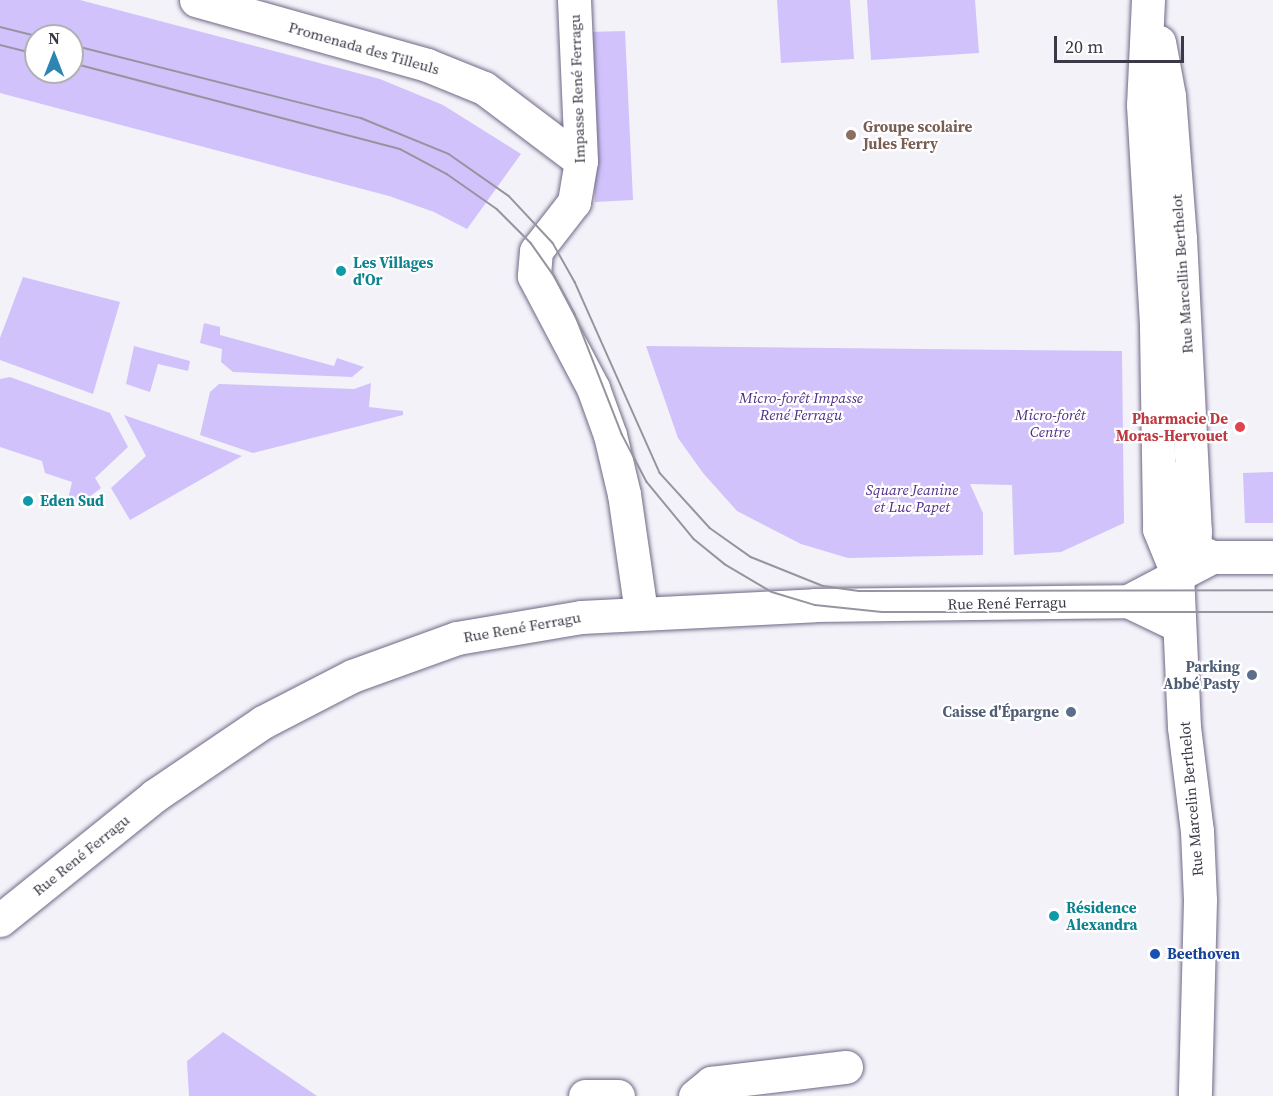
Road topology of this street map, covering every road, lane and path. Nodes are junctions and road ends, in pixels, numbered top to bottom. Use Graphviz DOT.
graph roads {
  1 [pos="196,0"];
  2 [pos="574,0"];
  3 [pos="1149,0"];
  4 [pos="581,161"];
  5 [pos="1273,557"];
  6 [pos="1194,560"];
  7 [pos="1128,602"];
  8 [pos="641,612"];
  9 [pos="1178,625"];
  10 [pos="0,920"];
  11 [pos="846,1067"];
  12 [pos="585,1096"];
  13 [pos="618,1096"];
  14 [pos="695,1096"];
  15 [pos="1195,1096"];
  1 -- 4 [label="street, Promenada des Tilleuls"];
  2 -- 4 [label="street, Impasse René Ferragu"];
  3 -- 6 [label="street, Rue Marcellin Berthelot"];
  3 -- 6 [label="street, Rue Marcellin Berthelot"];
  4 -- 8 [label="street, Impasse René Ferragu"];
  5 -- 6 [label="street"];
  6 -- 7 [label="street, Rue René Ferragu"];
  6 -- 9 [label="street, Rue Marcelin Berthelot"];
  7 -- 8 [label="street, Rue René Ferragu"];
  7 -- 9 [label="street, Rue René Ferragu"];
  8 -- 10 [label="street, Rue René Ferragu"];
  9 -- 15 [label="street, Rue Marcelin Berthelot"];
  11 -- 14 [label="street"];
  12 -- 13 [label="street"];
}
